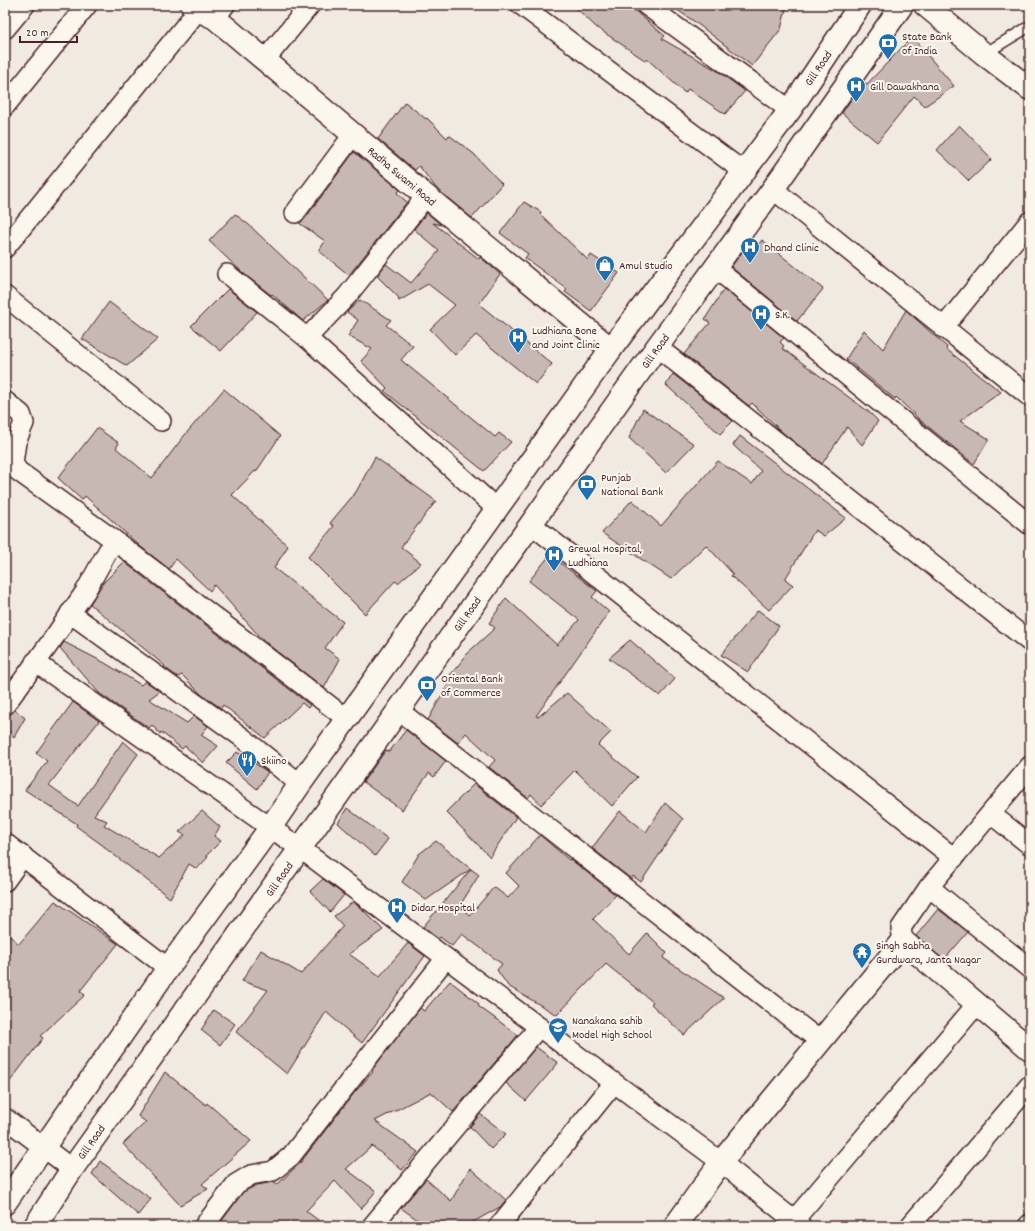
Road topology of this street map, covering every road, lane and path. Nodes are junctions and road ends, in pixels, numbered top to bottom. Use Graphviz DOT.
graph roads {
  1 [pos="25,5"];
  2 [pos="87,5"];
  3 [pos="310,5"];
  4 [pos="521,5"];
  5 [pos="646,5"];
  6 [pos="860,5"];
  7 [pos="902,5"];
  8 [pos="926,5"];
  9 [pos="207,10"];
  10 [pos="1030,26"];
  11 [pos="5,30"];
  12 [pos="984,54"];
  13 [pos="264,61"];
  14 [pos="1030,90"];
  15 [pos="5,106"];
  16 [pos="790,110"];
  17 [pos="353,135"];
  18 [pos="744,172"];
  19 [pos="773,190"];
  20 [pos="426,196"];
  21 [pos="295,213"];
  22 [pos="1030,220"];
  23 [pos="5,248"];
  24 [pos="715,268"];
  25 [pos="227,274"];
  26 [pos="5,296"];
  27 [pos="943,328"];
  28 [pos="307,338"];
  29 [pos="657,347"];
  30 [pos="611,349"];
  31 [pos="1029,396"];
  32 [pos="5,401"];
  33 [pos="161,421"];
  34 [pos="497,509"];
  35 [pos="531,524"];
  36 [pos="1030,525"];
  37 [pos="114,540"];
  38 [pos="70,613"];
  39 [pos="1030,642"];
  40 [pos="35,662"];
  41 [pos="5,705"];
  42 [pos="398,710"];
  43 [pos="347,719"];
  44 [pos="1030,766"];
  45 [pos="300,784"];
  46 [pos="991,814"];
  47 [pos="270,828"];
  48 [pos="5,843"];
  49 [pos="1030,845"];
  50 [pos="301,848"];
  51 [pos="23,856"];
  52 [pos="954,858"];
  53 [pos="5,881"];
  54 [pos="929,887"];
  55 [pos="903,941"];
  56 [pos="446,958"];
  57 [pos="168,968"];
  58 [pos="1030,969"];
  59 [pos="977,1004"];
  60 [pos="539,1027"];
  61 [pos="820,1041"];
  62 [pos="1030,1049"];
  63 [pos="614,1083"];
  64 [pos="1030,1085"];
  65 [pos="5,1118"];
  66 [pos="43,1148"];
  67 [pos="721,1162"];
  68 [pos="72,1169"];
  69 [pos="5,1203"];
  70 [pos="794,1224"];
  71 [pos="35,1226"];
  72 [pos="204,1226"];
  73 [pos="372,1226"];
  74 [pos="499,1226"];
  75 [pos="675,1226"];
  76 [pos="910,1226"];
  1 -- 11 [label="street"];
  2 -- 15 [label="street"];
  3 -- 13 [label="street"];
  4 -- 18 [label="street"];
  5 -- 16 [label="street"];
  6 -- 16 [label="main road, Gill Road"];
  7 -- 19 [label="main road, Gill Road"];
  8 -- 12 [label="main road"];
  9 -- 13 [label="main road, Radha Swami Road"];
  9 -- 23 [label="street"];
  10 -- 12 [label="lane"];
  12 -- 14 [label="main road"];
  13 -- 17 [label="main road, Radha Swami Road"];
  16 -- 18 [label="main road, Gill Road"];
  17 -- 20 [label="main road, Radha Swami Road"];
  17 -- 21 [label="street"];
  18 -- 30 [label="main road, Gill Road"];
  19 -- 24 [label="main road, Gill Road"];
  19 -- 27 [label="street"];
  20 -- 28 [label="street"];
  20 -- 30 [label="main road, Radha Swami Road"];
  22 -- 27 [label="street"];
  24 -- 29 [label="main road, Gill Road"];
  24 -- 36 [label="street"];
  25 -- 28 [label="street"];
  26 -- 33 [label="street"];
  27 -- 31 [label="street"];
  28 -- 34 [label="street"];
  29 -- 35 [label="main road, Gill Road"];
  29 -- 39 [label="street"];
  30 -- 34 [label="main road, Gill Road"];
  32 -- 37 [label="street"];
  34 -- 43 [label="main road, Gill Road"];
  35 -- 42 [label="main road, Gill Road"];
  35 -- 52 [label="street"];
  37 -- 38 [label="street"];
  37 -- 43 [label="street"];
  38 -- 40 [label="street"];
  38 -- 45 [label="street"];
  40 -- 41 [label="street"];
  40 -- 47 [label="street"];
  42 -- 50 [label="main road, Gill Road"];
  42 -- 61 [label="street"];
  43 -- 45 [label="main road, Gill Road"];
  44 -- 46 [label="street"];
  45 -- 47 [label="main road, Gill Road"];
  46 -- 49 [label="street"];
  46 -- 52 [label="street"];
  47 -- 50 [label="street"];
  47 -- 57 [label="main road, Gill Road"];
  48 -- 51 [label="street"];
  50 -- 56 [label="street"];
  50 -- 68 [label="main road, Gill Road"];
  51 -- 53 [label="street"];
  51 -- 57 [label="street"];
  52 -- 54 [label="street"];
  54 -- 55 [label="street"];
  54 -- 58 [label="street"];
  55 -- 59 [label="main road"];
  55 -- 61 [label="main road"];
  56 -- 60 [label="street"];
  56 -- 72 [label="street"];
  57 -- 66 [label="main road, Gill Road"];
  59 -- 62 [label="main road"];
  59 -- 70 [label="street"];
  60 -- 63 [label="street"];
  60 -- 73 [label="street"];
  61 -- 67 [label="main road"];
  63 -- 67 [label="street"];
  63 -- 74 [label="street"];
  64 -- 76 [label="street"];
  65 -- 66 [label="street"];
  66 -- 68 [label="street"];
  66 -- 69 [label="main road, Gill Road"];
  67 -- 70 [label="street"];
  67 -- 75 [label="main road"];
  68 -- 71 [label="main road, Gill Road"];
}
